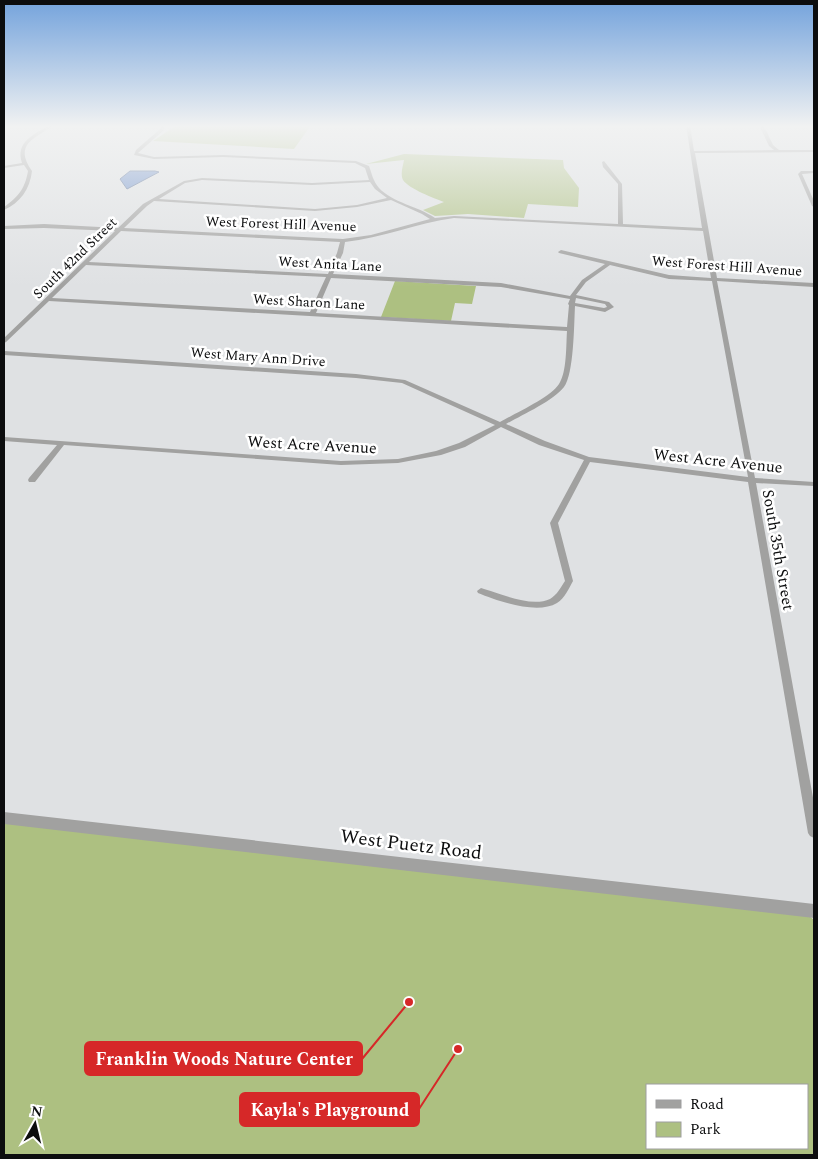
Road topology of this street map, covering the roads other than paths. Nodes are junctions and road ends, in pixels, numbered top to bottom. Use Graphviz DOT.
graph roads {
  1 [pos="29,179"];
  2 [pos="201,179"];
  3 [pos="204,179"];
  4 [pos="616,179"];
  5 [pos="697,179"];
  6 [pos="802,179"];
  7 [pos="369,181"];
  8 [pos="391,199"];
  9 [pos="154,200"];
  10 [pos="814,204"];
  11 [pos="4,209"];
  12 [pos="433,219"];
  13 [pos="621,225"];
  14 [pos="4,227"];
  15 [pos="119,230"];
  16 [pos="705,230"];
  17 [pos="343,241"];
  18 [pos="561,252"];
  19 [pos="85,263"];
  20 [pos="608,264"];
  21 [pos="330,276"];
  22 [pos="715,280"];
  23 [pos="814,285"];
  24 [pos="48,299"];
  25 [pos="572,299"];
  26 [pos="312,314"];
  27 [pos="570,329"];
  28 [pos="4,341"];
  29 [pos="4,353"];
  30 [pos="501,424"];
  31 [pos="4,438"];
  32 [pos="62,443"];
  33 [pos="588,459"];
  34 [pos="32,480"];
  35 [pos="752,480"];
  36 [pos="814,484"];
  37 [pos="481,591"];
  38 [pos="4,818"];
  39 [pos="814,833"];
  40 [pos="814,911"];
  1 -- 11 [label="street"];
  2 -- 9 [label="street, South 42nd Street"];
  3 -- 7 [label="street, South 42nd Street"];
  4 -- 13 [label="street"];
  5 -- 16 [label="street, South 35th Street"];
  6 -- 10 [label="street"];
  7 -- 8 [label="street"];
  8 -- 9 [label="street"];
  8 -- 12 [label="street"];
  9 -- 15 [label="street, South 42nd Street"];
  12 -- 13 [label="street, West Forest Hill Avenue"];
  12 -- 17 [label="street, West Forest Hill Avenue"];
  13 -- 16 [label="street, West Forest Hill Avenue"];
  14 -- 15 [label="street, West Forest Hill Avenue"];
  15 -- 17 [label="street, West Forest Hill Avenue"];
  15 -- 19 [label="street, South 42nd Street"];
  16 -- 22 [label="street, South 35th Street"];
  17 -- 21 [label="street"];
  18 -- 20 [label="street, West Forest Hill Avenue"];
  19 -- 21 [label="street, West Anita Lane"];
  19 -- 24 [label="street, South 42nd Street"];
  20 -- 22 [label="street, West Forest Hill Avenue"];
  20 -- 25 [label="street"];
  21 -- 25 [label="street, West Anita Lane"];
  21 -- 26 [label="street"];
  22 -- 23 [label="street, West Forest Hill Avenue"];
  22 -- 35 [label="street, South 35th Street"];
  24 -- 26 [label="street, West Sharon Lane"];
  24 -- 28 [label="street, South 42nd Street"];
  25 -- 25 [label="street"];
  25 -- 27 [label="street"];
  26 -- 27 [label="street, West Sharon Lane"];
  27 -- 30 [label="street"];
  29 -- 30 [label="street, West Mary Ann Drive"];
  30 -- 32 [label="street, West Acre Avenue"];
  30 -- 33 [label="street, West Acre Avenue"];
  31 -- 32 [label="street, West Acre Avenue"];
  32 -- 34 [label="street"];
  33 -- 35 [label="street, West Acre Avenue"];
  33 -- 37 [label="street"];
  35 -- 36 [label="street, West Acre Avenue"];
  35 -- 39 [label="street, South 35th Street"];
  38 -- 40 [label="street, West Puetz Road"];
}
